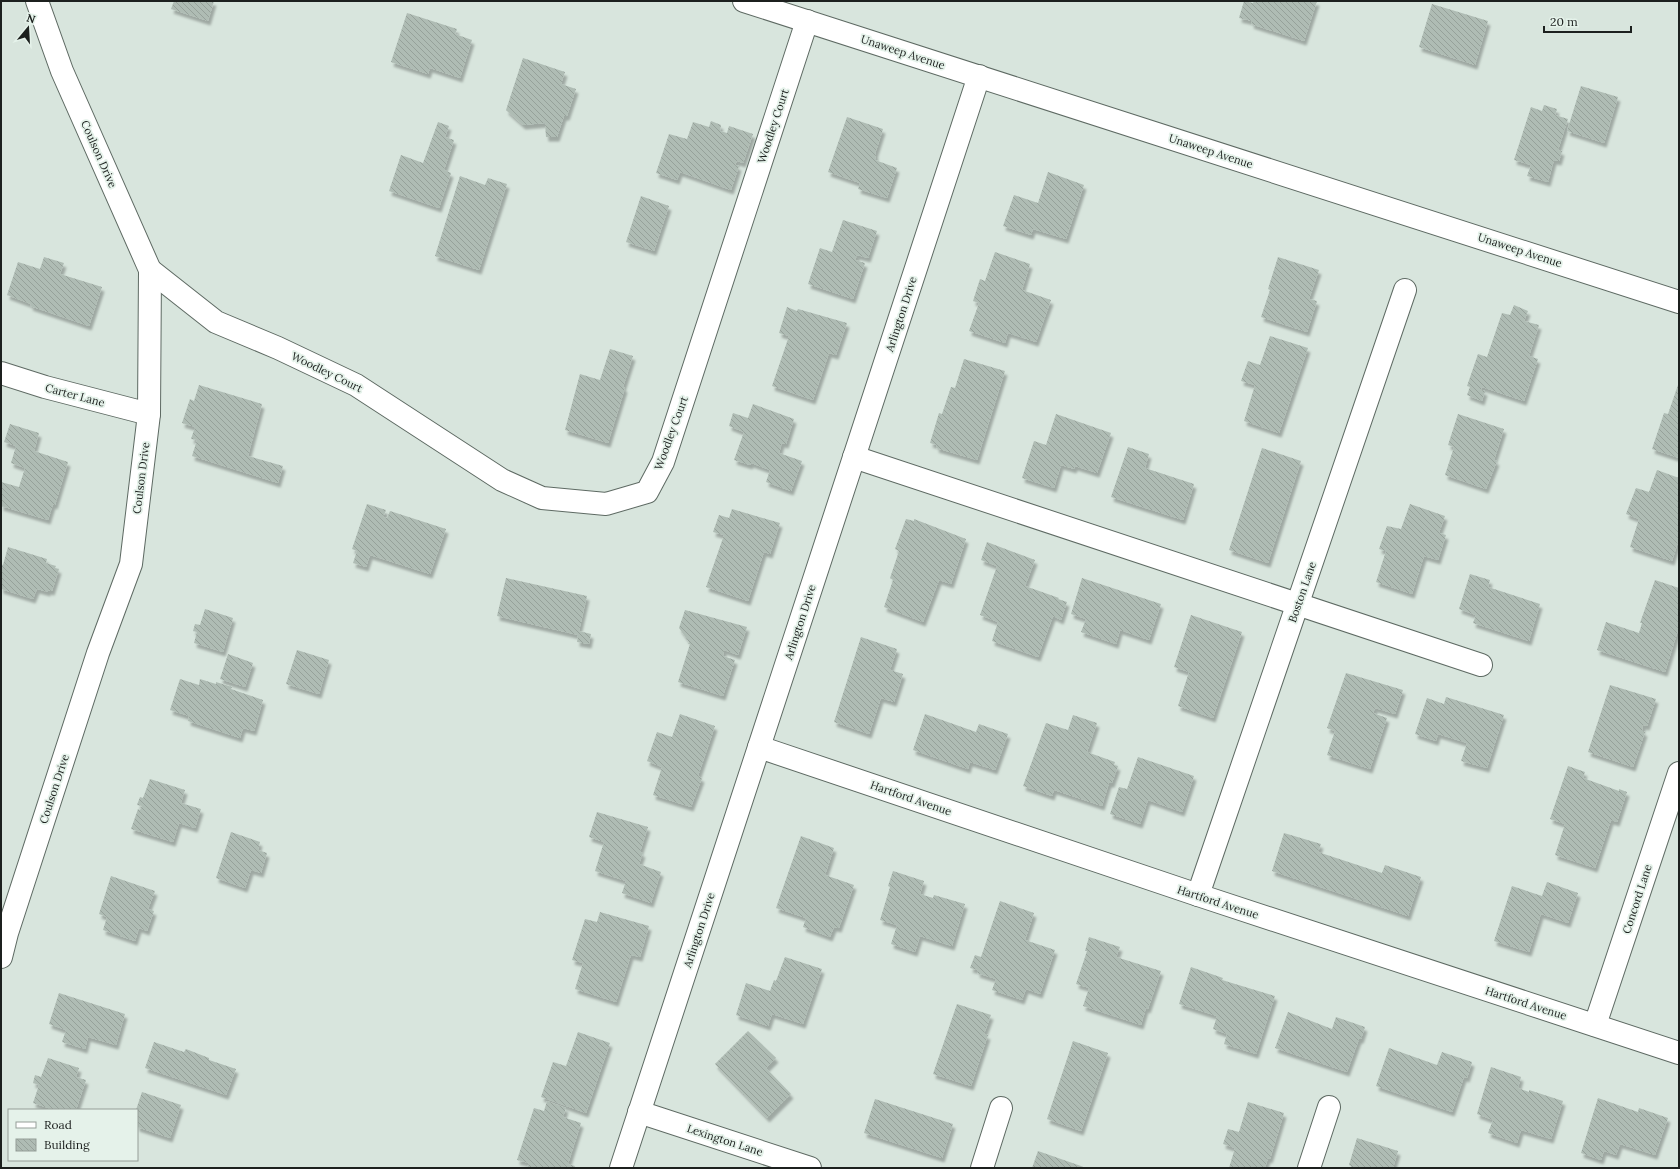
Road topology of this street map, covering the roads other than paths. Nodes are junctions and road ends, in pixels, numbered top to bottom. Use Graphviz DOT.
graph roads {
  1 [pos="37,1"];
  2 [pos="744,1"];
  3 [pos="807,21"];
  4 [pos="979,76"];
  5 [pos="150,270"];
  6 [pos="1405,290"];
  7 [pos="1679,302"];
  8 [pos="1,374"];
  9 [pos="149,414"];
  10 [pos="854,457"];
  11 [pos="1298,604"];
  12 [pos="1481,665"];
  13 [pos="759,747"];
  14 [pos="1679,773"];
  15 [pos="1198,895"];
  16 [pos="4,932"];
  17 [pos="1,958"];
  18 [pos="1595,1025"];
  19 [pos="1679,1053"];
  20 [pos="1329,1107"];
  21 [pos="1001,1108"];
  22 [pos="639,1112"];
  23 [pos="621,1168"];
  24 [pos="810,1168"];
  25 [pos="982,1168"];
  26 [pos="1309,1168"];
  1 -- 5 [label="street, Coulson Drive"];
  2 -- 3 [label="street, Unaweep Avenue"];
  3 -- 4 [label="street, Unaweep Avenue"];
  3 -- 5 [label="street, Woodley Court"];
  4 -- 7 [label="street, Unaweep Avenue"];
  4 -- 10 [label="street, Arlington Drive"];
  5 -- 9 [label="street, Coulson Drive"];
  6 -- 11 [label="street, Boston Lane"];
  8 -- 9 [label="street, Carter Lane"];
  9 -- 16 [label="street, Coulson Drive"];
  10 -- 11 [label="street"];
  10 -- 13 [label="street, Arlington Drive"];
  11 -- 12 [label="street"];
  11 -- 15 [label="street, Boston Lane"];
  13 -- 15 [label="street, Hartford Avenue"];
  13 -- 22 [label="street, Arlington Drive"];
  14 -- 18 [label="street, Concord Lane"];
  15 -- 18 [label="street, Hartford Avenue"];
  16 -- 17 [label="street, Coulson Drive"];
  18 -- 19 [label="street, Hartford Avenue"];
  20 -- 26 [label="street"];
  21 -- 25 [label="street"];
  22 -- 23 [label="street, Arlington Drive"];
  22 -- 24 [label="street, Lexington Lane"];
}
